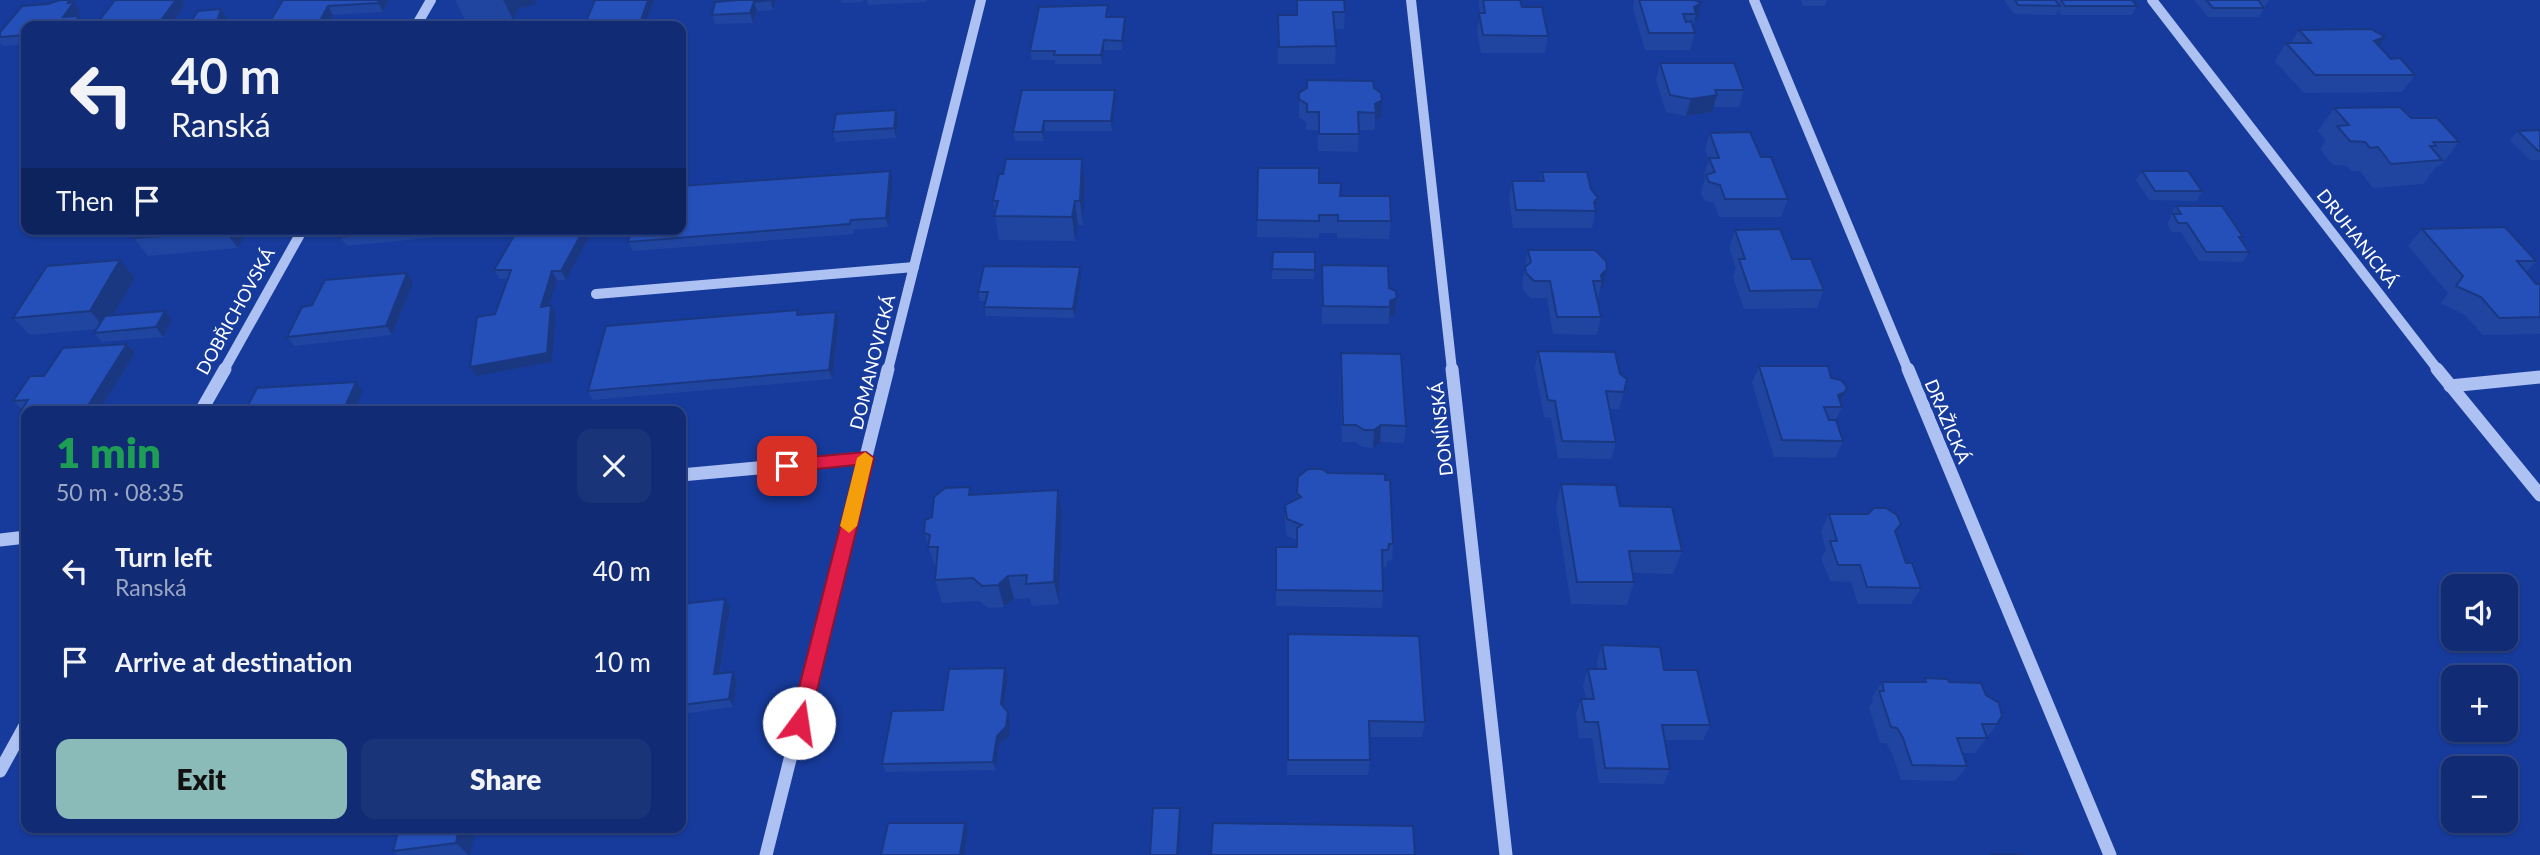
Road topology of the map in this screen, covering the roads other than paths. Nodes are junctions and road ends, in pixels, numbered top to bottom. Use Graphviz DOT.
graph roads {
  1 [pos="431,0"];
  2 [pos="981,0"];
  3 [pos="1410,0"];
  4 [pos="1754,0"];
  5 [pos="2152,0"];
  6 [pos="419,21"];
  7 [pos="300,235"];
  8 [pos="914,267"];
  9 [pos="596,294"];
  10 [pos="2540,377"];
  11 [pos="2450,386"];
  12 [pos="204,406"];
  13 [pos="866,458"];
  14 [pos="686,475"];
  15 [pos="2540,495"];
  16 [pos="21,538"];
  17 [pos="0,540"];
  18 [pos="21,733"];
  19 [pos="0,771"];
  20 [pos="766,855"];
  21 [pos="1506,855"];
  22 [pos="2110,855"];
  1 -- 6 [label="street"];
  2 -- 8 [label="street, DOMANOVICKÁ"];
  3 -- 21 [label="street, DONÍNSKÁ"];
  4 -- 22 [label="street, DRAŽICKÁ"];
  5 -- 11 [label="street, DRUHANICKÁ"];
  7 -- 12 [label="street, DOBŘICHOVSKÁ"];
  8 -- 9 [label="street"];
  8 -- 13 [label="street, DOMANOVICKÁ"];
  10 -- 11 [label="street"];
  11 -- 15 [label="street, DRUHANICKÁ"];
  13 -- 14 [label="street"];
  13 -- 20 [label="street, DOMANOVICKÁ"];
  16 -- 17 [label="street"];
  18 -- 19 [label="street"];
}
